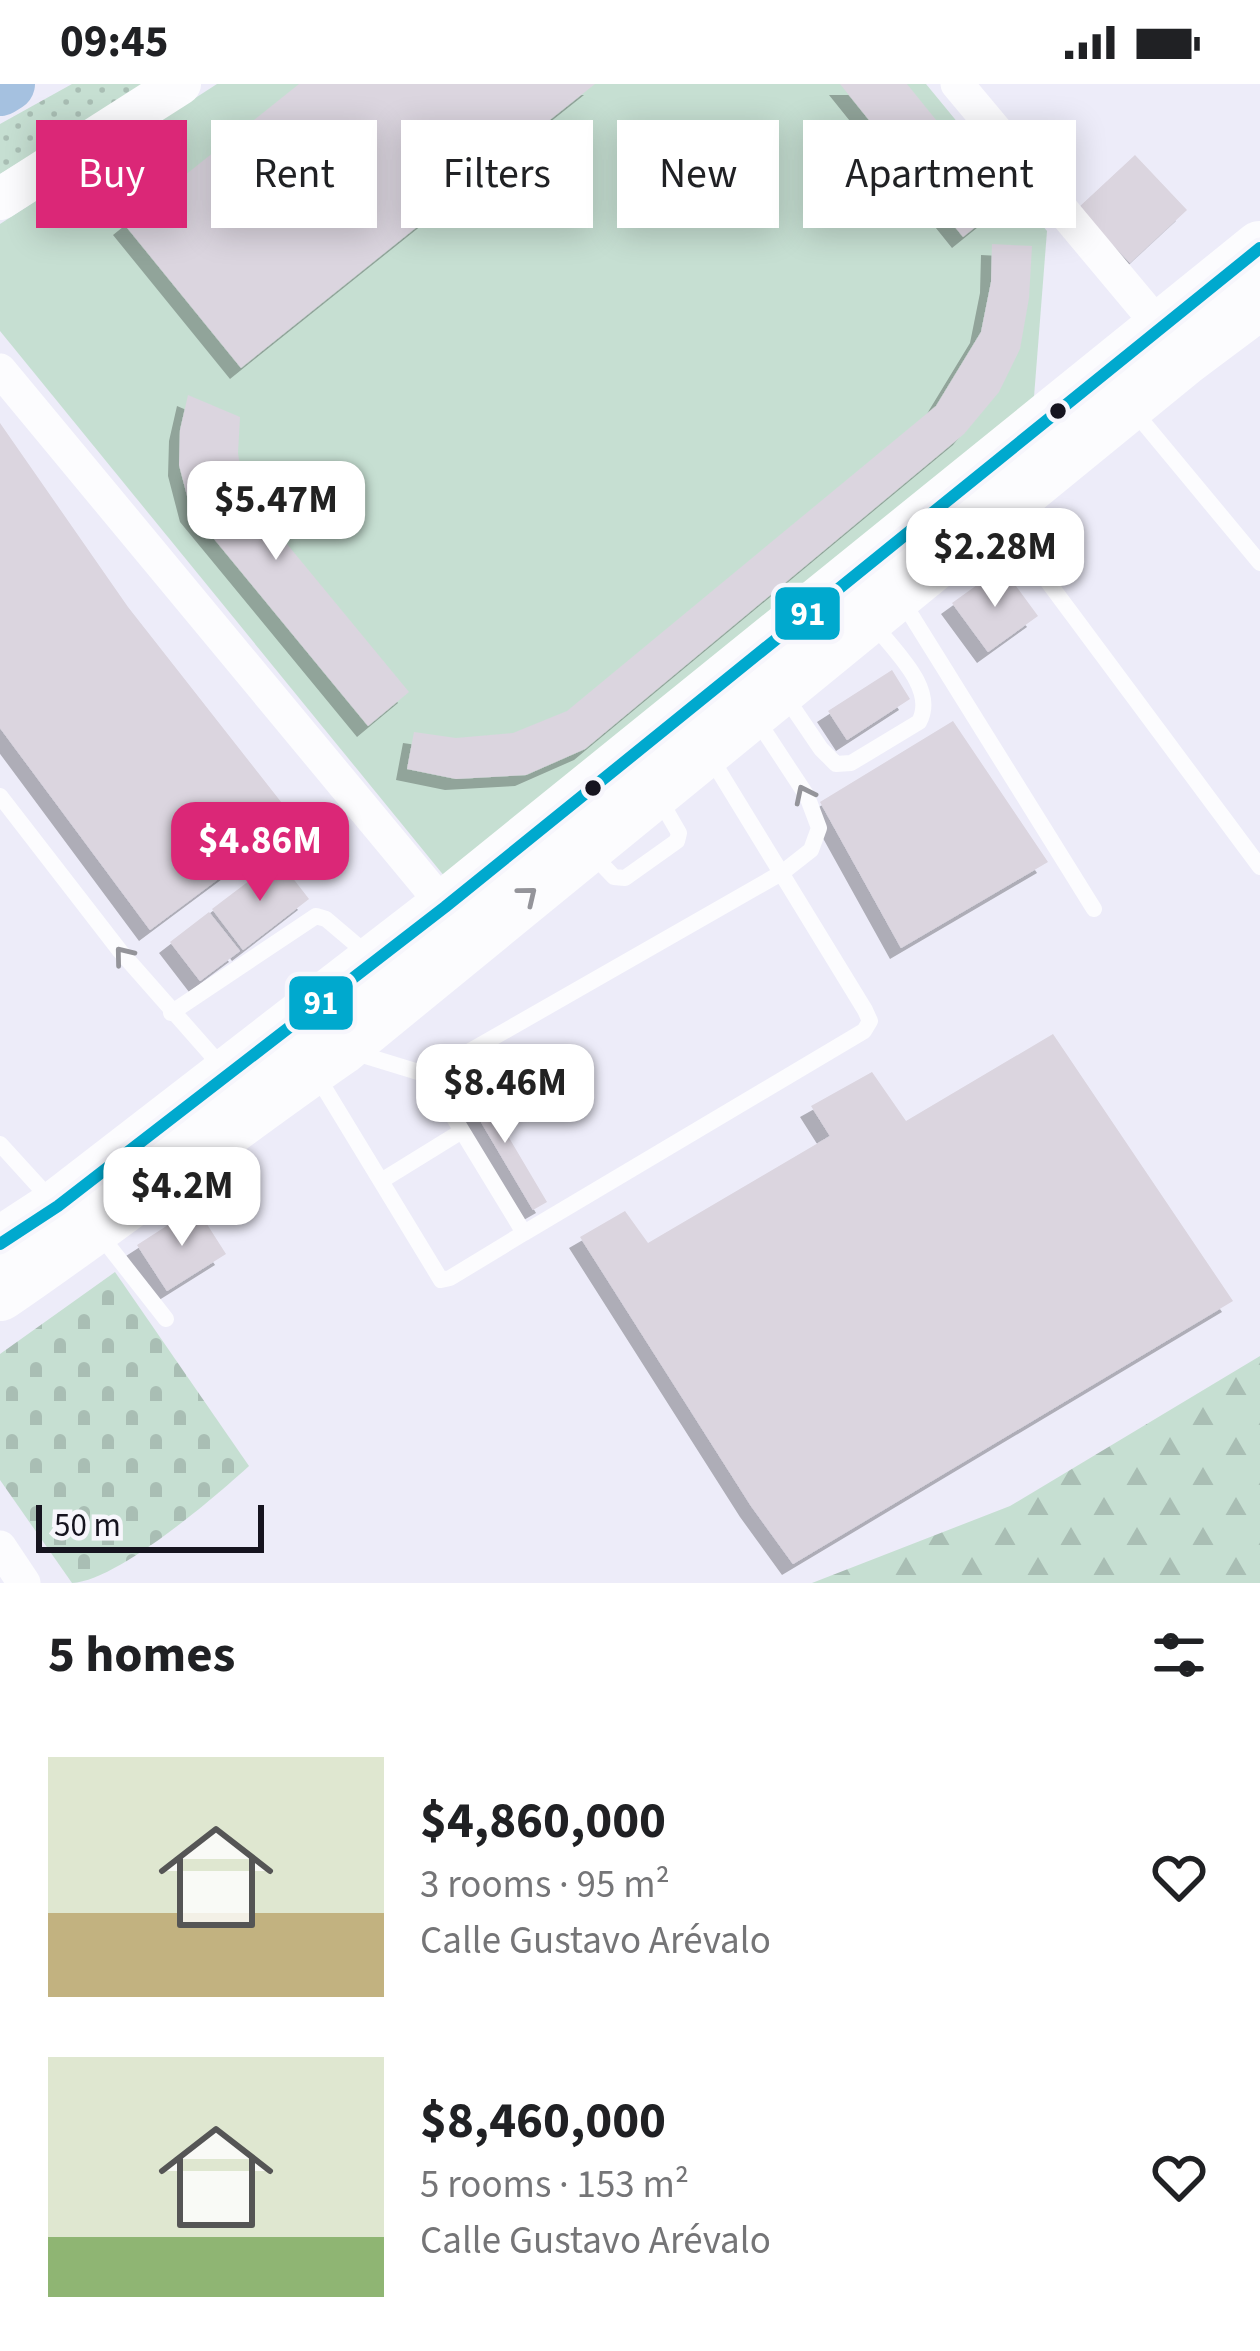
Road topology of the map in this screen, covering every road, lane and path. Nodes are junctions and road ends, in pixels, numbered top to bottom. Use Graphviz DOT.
graph roads {
  1 [pos="180,84"];
  2 [pos="957,84"];
  3 [pos="0,199"];
  4 [pos="1260,248"];
  5 [pos="1260,302"];
  6 [pos="1174,344"];
  7 [pos="0,370"];
  8 [pos="1128,405"];
  9 [pos="998,515"];
  10 [pos="1260,563"];
  11 [pos="882,605"];
  12 [pos="767,702"];
  13 [pos="706,752"];
  14 [pos="0,796"];
  15 [pos="1260,867"];
  16 [pos="783,872"];
  17 [pos="1094,909"];
  18 [pos="458,924"];
  19 [pos="375,961"];
  20 [pos="171,1013"];
  21 [pos="315,1037"];
  22 [pos="428,1075"];
  23 [pos="241,1091"];
  24 [pos="462,1131"];
  25 [pos="0,1144"];
  26 [pos="382,1181"];
  27 [pos="76,1218"];
  28 [pos="524,1233"];
  29 [pos="0,1244"];
  30 [pos="0,1294"];
  31 [pos="166,1319"];
  32 [pos="0,1547"];
  33 [pos="24,1583"];
  1 -- 3 [label="street"];
  2 -- 6 [label="street"];
  4 -- 6 [label="main road"];
  5 -- 6 [label="main road"];
  6 -- 8 [label="main road"];
  6 -- 18 [label="main road"];
  7 -- 18 [label="street"];
  8 -- 9 [label="main road"];
  8 -- 10 [label="lane"];
  9 -- 11 [label="main road"];
  9 -- 15 [label="lane"];
  11 -- 12 [label="main road"];
  11 -- 12 [label="lane"];
  11 -- 17 [label="lane"];
  12 -- 13 [label="main road"];
  16 -- 12 [label="lane, one-way"];
  13 -- 16 [label="lane"];
  18 -- 13 [label="main road, one-way"];
  20 -- 14 [label="lane, one-way"];
  16 -- 22 [label="lane"];
  16 -- 28 [label="lane"];
  18 -- 19 [label="main road"];
  18 -- 21 [label="main road"];
  19 -- 20 [label="lane"];
  19 -- 21 [label="main road"];
  20 -- 23 [label="lane"];
  21 -- 22 [label="lane"];
  21 -- 23 [label="main road"];
  21 -- 26 [label="lane"];
  22 -- 24 [label="lane"];
  23 -- 27 [label="main road"];
  24 -- 26 [label="lane"];
  24 -- 28 [label="lane"];
  25 -- 27 [label="lane"];
  26 -- 28 [label="lane"];
  27 -- 29 [label="main road"];
  27 -- 30 [label="main road"];
  27 -- 31 [label="lane"];
  32 -- 33 [label="street"];
}
